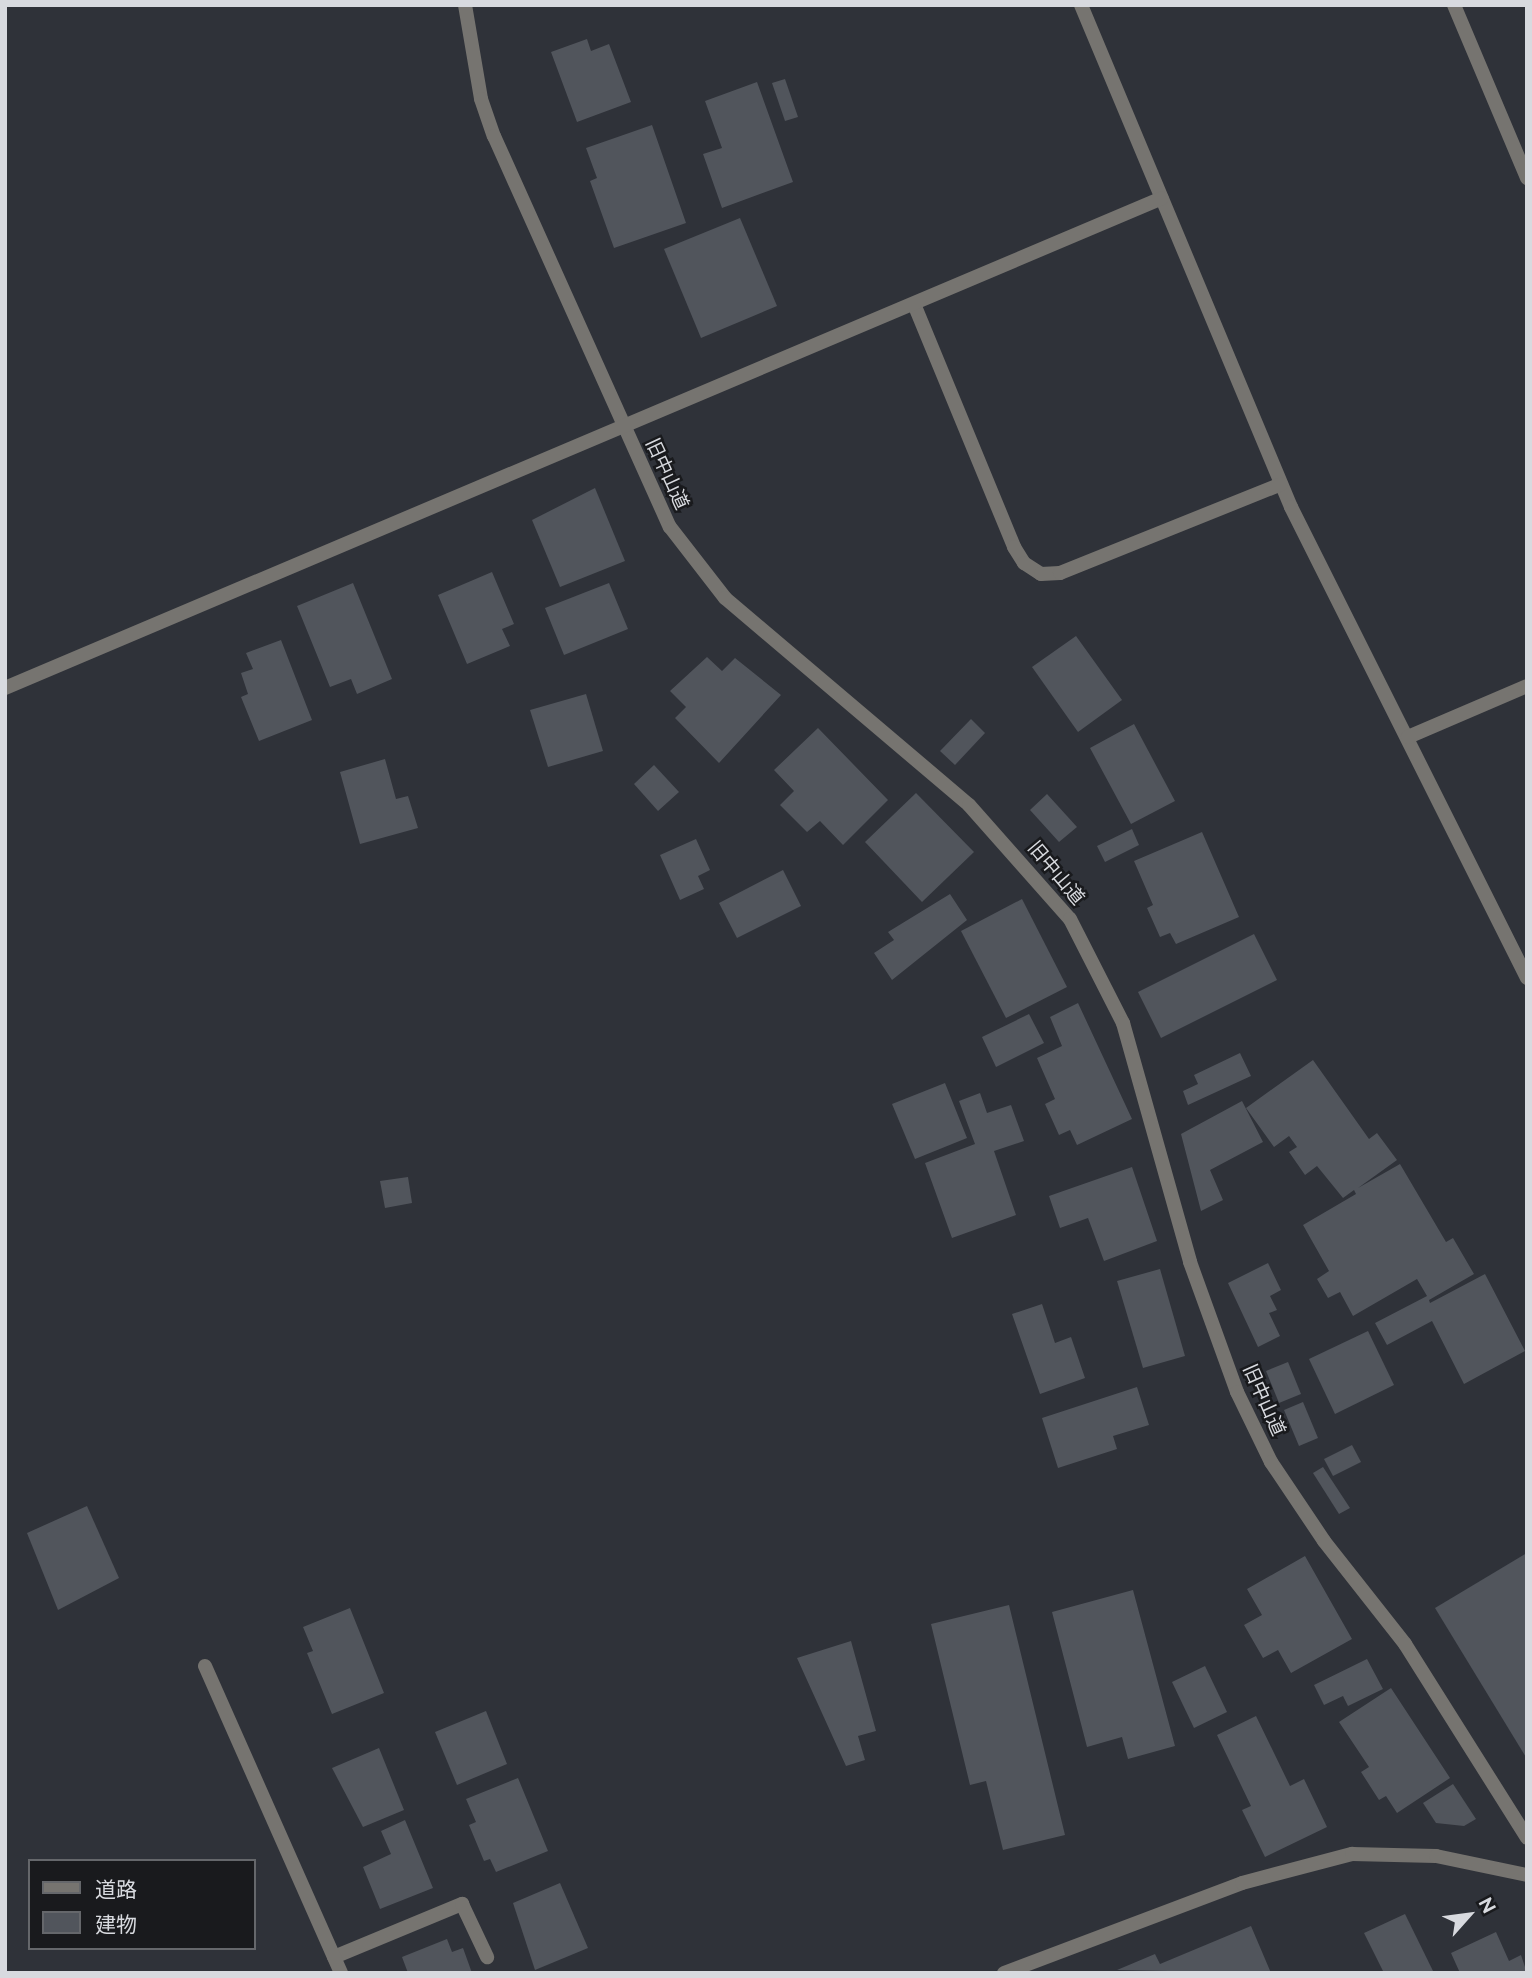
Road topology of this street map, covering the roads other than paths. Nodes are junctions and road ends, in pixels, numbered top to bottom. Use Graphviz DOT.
graph roads {
  1 [pos="465,5"];
  2 [pos="1081,5"];
  3 [pos="1454,5"];
  4 [pos="1527,178"];
  5 [pos="1162,198"];
  6 [pos="914,304"];
  7 [pos="622,425"];
  8 [pos="1281,484"];
  9 [pos="1527,686"];
  10 [pos="5,688"];
  11 [pos="1408,737"];
  12 [pos="1527,978"];
  13 [pos="205,1666"];
  14 [pos="1527,1838"];
  15 [pos="1527,1875"];
  16 [pos="334,1957"];
  17 [pos="487,1957"];
  18 [pos="341,1973"];
  19 [pos="1004,1973"];
  1 -- 7 [label="street, 旧中山道"];
  2 -- 5 [label="street"];
  3 -- 4 [label="street"];
  5 -- 6 [label="street"];
  5 -- 8 [label="street"];
  6 -- 7 [label="street"];
  6 -- 8 [label="street"];
  7 -- 10 [label="street"];
  7 -- 14 [label="street, 旧中山道"];
  8 -- 11 [label="street"];
  9 -- 11 [label="street"];
  11 -- 12 [label="street"];
  13 -- 16 [label="street"];
  15 -- 19 [label="street"];
  16 -- 17 [label="street"];
  16 -- 18 [label="street"];
}
